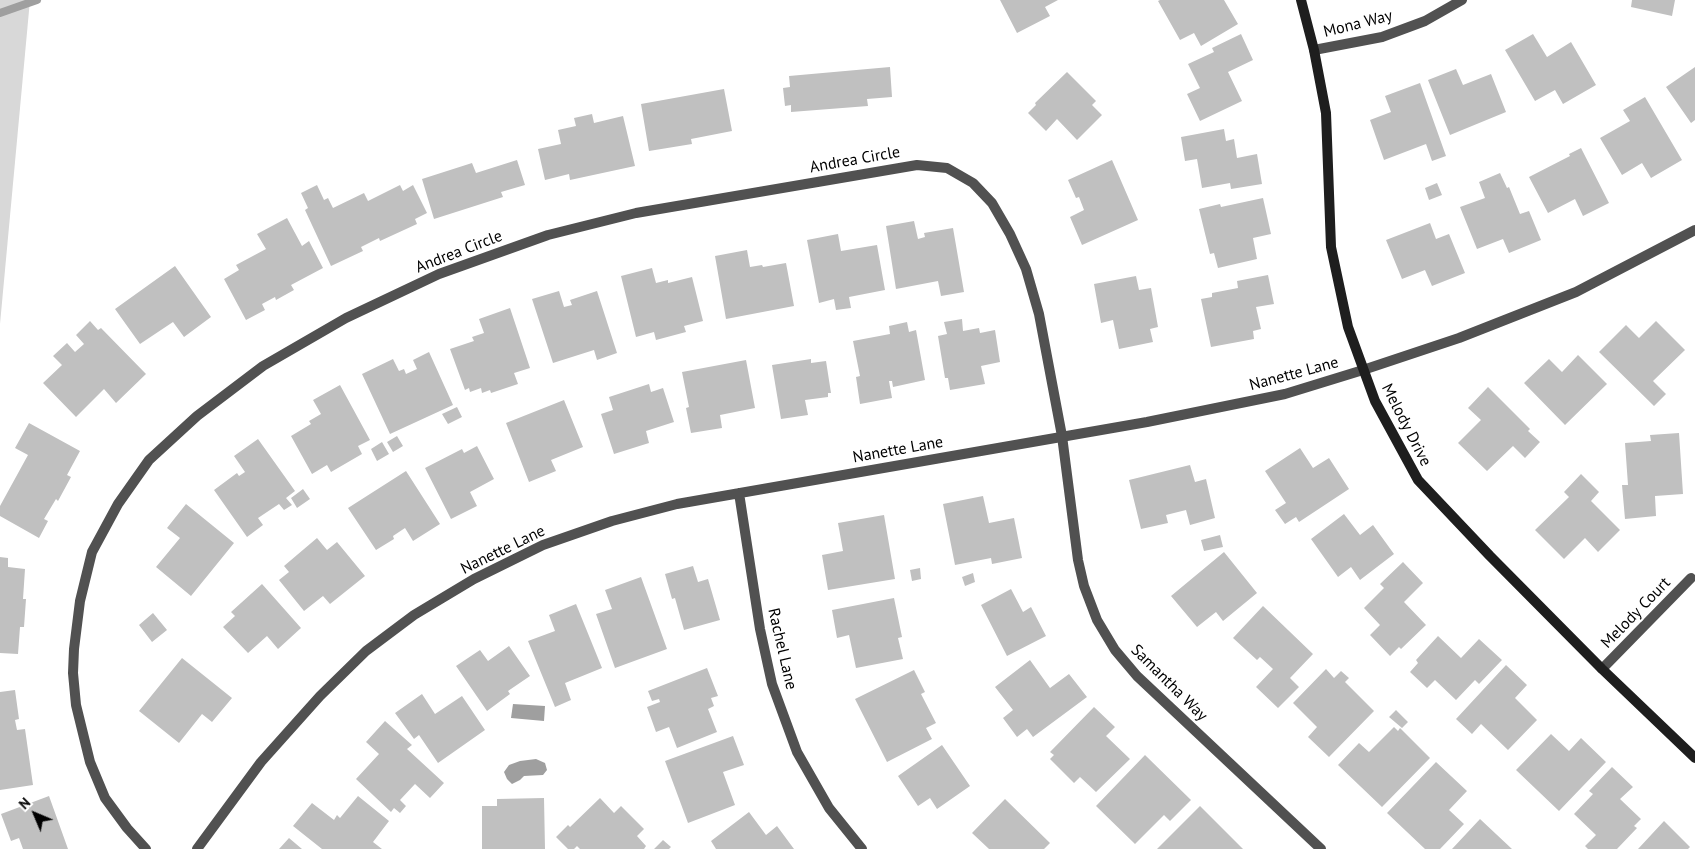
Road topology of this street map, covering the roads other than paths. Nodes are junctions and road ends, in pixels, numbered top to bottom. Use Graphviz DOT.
graph roads {
  1 [pos="1301,0"];
  2 [pos="1462,0"];
  3 [pos="1314,50"];
  4 [pos="1695,230"];
  5 [pos="1363,370"];
  6 [pos="1062,436"];
  7 [pos="739,494"];
  8 [pos="1691,578"];
  9 [pos="1602,669"];
  10 [pos="1695,758"];
  11 [pos="146,849"];
  12 [pos="197,849"];
  13 [pos="862,849"];
  14 [pos="1321,849"];
  1 -- 3 [label="street, Melody Drive"];
  2 -- 3 [label="street, Mona Way"];
  3 -- 5 [label="street, Melody Drive"];
  4 -- 5 [label="street, Nanette Lane"];
  5 -- 6 [label="street, Nanette Lane"];
  5 -- 9 [label="street, Melody Drive"];
  6 -- 7 [label="street, Nanette Lane"];
  6 -- 11 [label="street, Andrea Circle"];
  6 -- 14 [label="street, Samantha Way"];
  7 -- 12 [label="street, Nanette Lane"];
  7 -- 13 [label="street, Rachel Lane"];
  8 -- 9 [label="street, Melody Court"];
  9 -- 10 [label="street, Melody Drive"];
}
